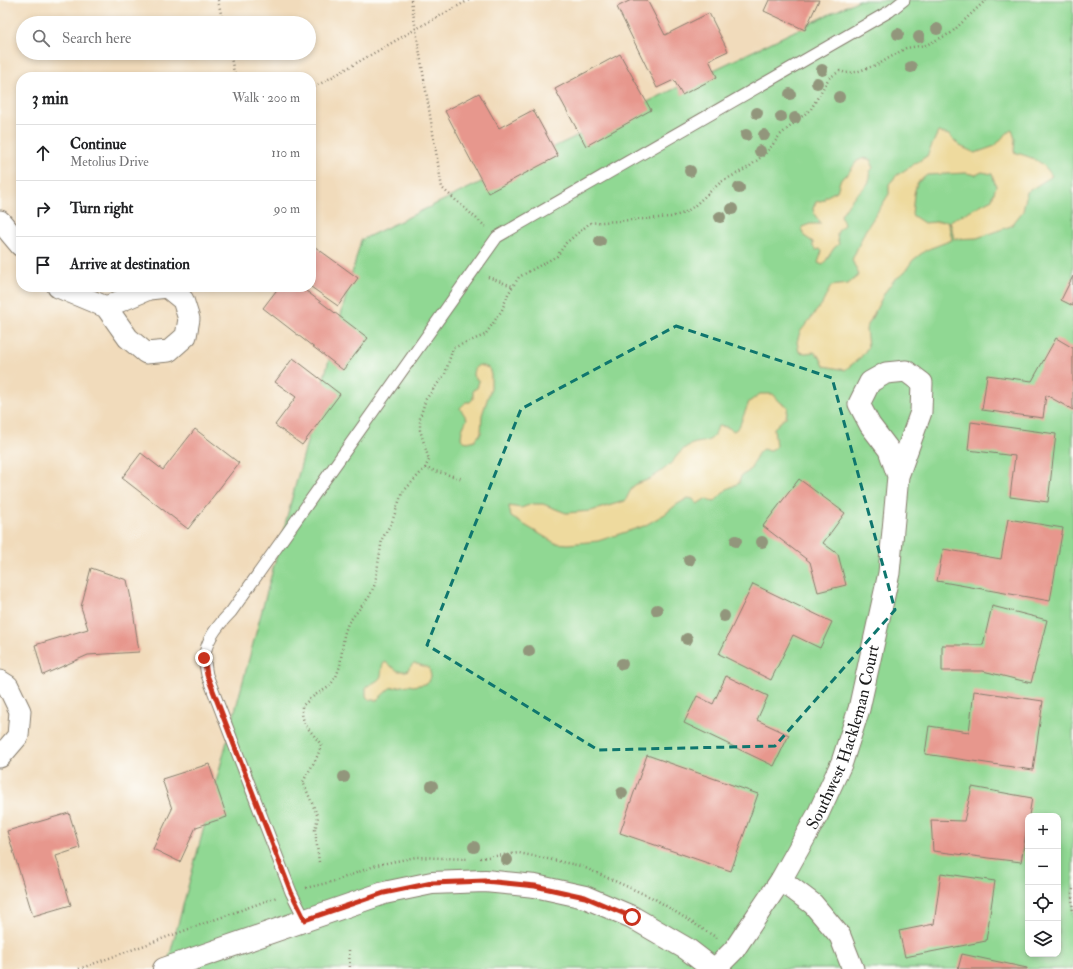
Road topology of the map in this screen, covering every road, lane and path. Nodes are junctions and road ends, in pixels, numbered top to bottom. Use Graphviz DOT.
graph roads {
  1 [pos="218,0"];
  2 [pos="411,0"];
  3 [pos="469,0"];
  4 [pos="904,0"];
  5 [pos="986,0"];
  6 [pos="221,16"];
  7 [pos="416,29"];
  8 [pos="231,60"];
  9 [pos="234,72"];
  10 [pos="316,86"];
  11 [pos="0,221"];
  12 [pos="497,237"];
  13 [pos="16,240"];
  14 [pos="472,271"];
  15 [pos="512,286"];
  16 [pos="70,292"];
  17 [pos="106,307"];
  18 [pos="425,468"];
  19 [pos="898,476"];
  20 [pos="463,478"];
  21 [pos="0,681"];
  22 [pos="0,757"];
  23 [pos="319,862"];
  24 [pos="781,880"];
  25 [pos="1073,889"];
  26 [pos="1073,913"];
  27 [pos="305,920"];
  28 [pos="348,950"];
  29 [pos="164,969"];
  30 [pos="350,969"];
  31 [pos="714,969"];
  32 [pos="853,969"];
  1 -- 6 [label="path"];
  2 -- 7 [label="path"];
  3 -- 7 [label="path"];
  4 -- 12 [label="lane"];
  5 -- 15 [label="path"];
  7 -- 10 [label="path"];
  7 -- 12 [label="path"];
  8 -- 9 [label="path"];
  11 -- 13 [label="street"];
  12 -- 14 [label="lane"];
  14 -- 15 [label="path"];
  14 -- 27 [label="lane"];
  15 -- 18 [label="path"];
  16 -- 17 [label="street"];
  18 -- 20 [label="path"];
  18 -- 23 [label="path"];
  19 -- 24 [label="street, Southwest Hackleman Court"];
  21 -- 22 [label="street"];
  24 -- 31 [label="street, Southwest Hackleman Court"];
  24 -- 32 [label="street"];
  25 -- 26 [label="path"];
  27 -- 29 [label="street"];
  27 -- 31 [label="street"];
  28 -- 30 [label="path"];
}
